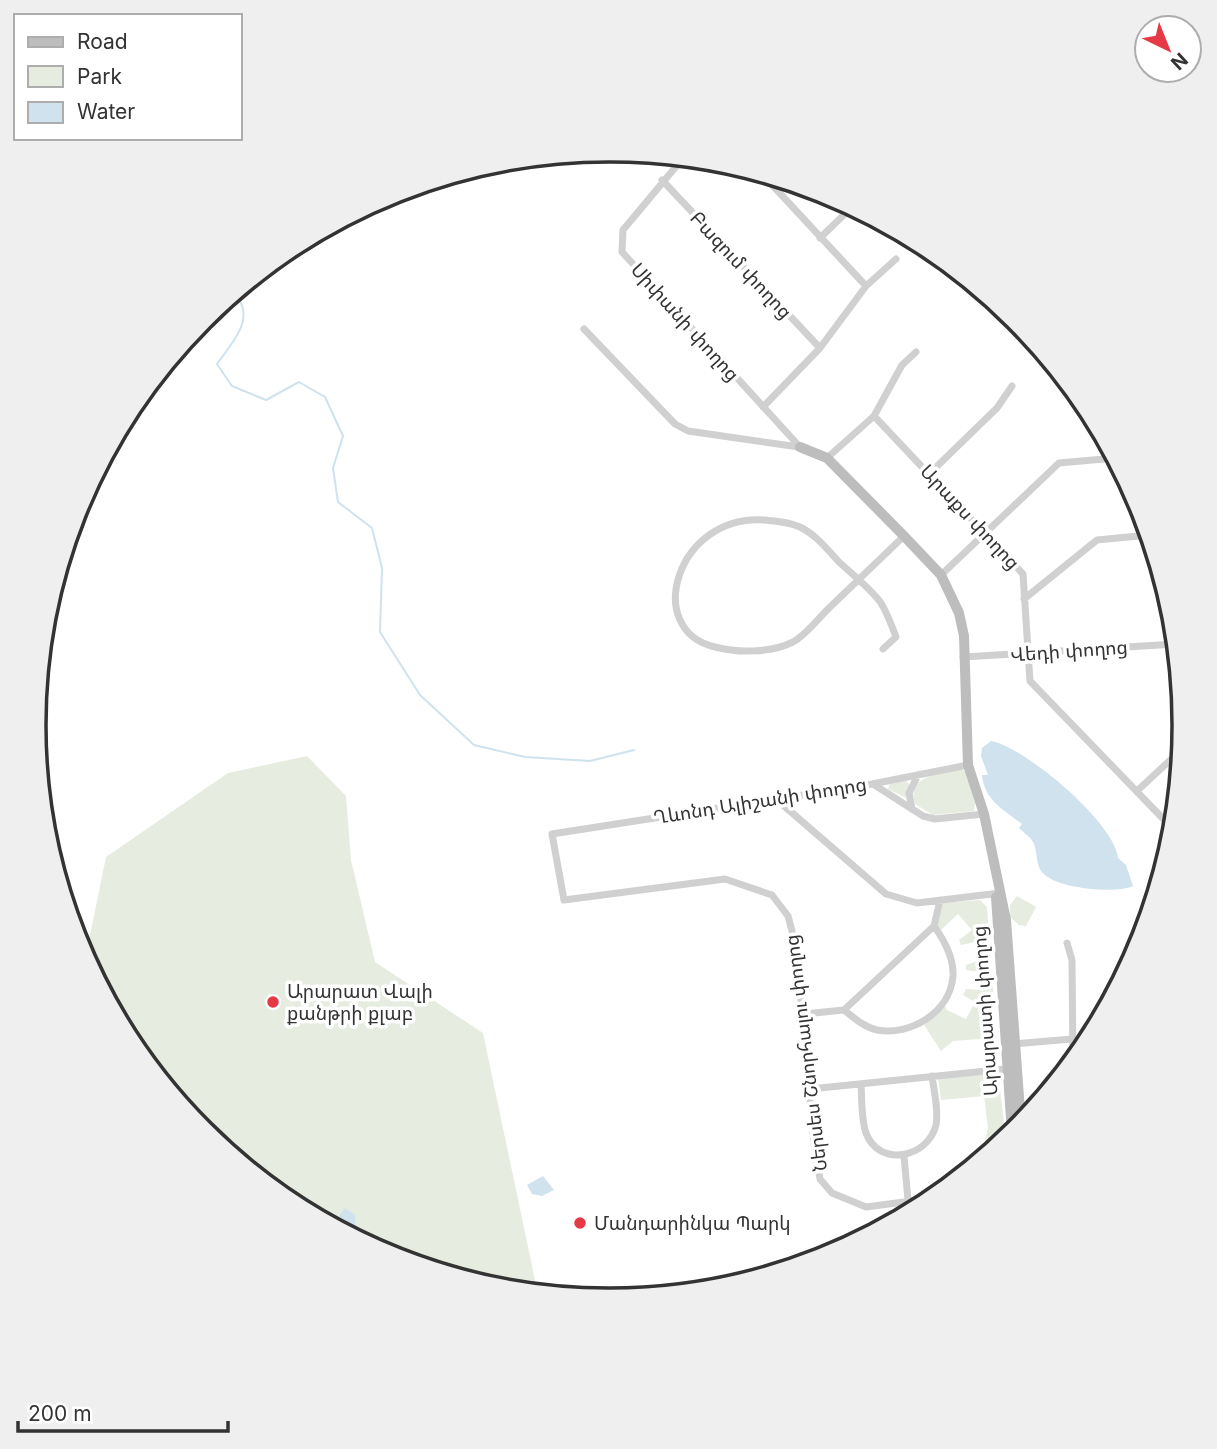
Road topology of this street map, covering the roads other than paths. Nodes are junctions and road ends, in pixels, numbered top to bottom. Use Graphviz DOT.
graph roads {
  1 [pos="676,166"];
  2 [pos="662,180"];
  3 [pos="773,187"];
  4 [pos="845,214"];
  5 [pos="820,238"];
  6 [pos="896,259"];
  7 [pos="866,286"];
  8 [pos="584,329"];
  9 [pos="820,348"];
  10 [pos="916,352"];
  11 [pos="1012,386"];
  12 [pos="763,407"];
  13 [pos="874,416"];
  14 [pos="800,447"];
  15 [pos="827,458"];
  16 [pos="1104,459"];
  17 [pos="929,474"];
  18 [pos="985,532"];
  19 [pos="904,536"];
  20 [pos="1139,537"];
  21 [pos="941,575"];
  22 [pos="858,580"];
  23 [pos="1024,599"];
  24 [pos="1166,645"];
  25 [pos="883,649"];
  26 [pos="1028,654"];
  27 [pos="963,657"];
  28 [pos="1170,760"];
  29 [pos="968,765"];
  30 [pos="919,775"];
  31 [pos="872,784"];
  32 [pos="1137,791"];
  33 [pos="775,799"];
  34 [pos="912,808"];
  35 [pos="984,814"];
  36 [pos="1164,819"];
  37 [pos="998,891"];
  38 [pos="565,900"];
  39 [pos="940,900"];
  40 [pos="934,926"];
  41 [pos="1067,943"];
  42 [pos="844,1010"];
  43 [pos="804,1014"];
  44 [pos="1072,1039"];
  45 [pos="1072,1044"];
  46 [pos="1009,1045"];
  47 [pos="1006,1069"];
  48 [pos="932,1076"];
  49 [pos="861,1084"];
  50 [pos="810,1090"];
  51 [pos="1019,1110"];
  52 [pos="1011,1119"];
  53 [pos="904,1156"];
  54 [pos="908,1200"];
  1 -- 2 [label="street, Սիփանի փողոց"];
  2 -- 9 [label="street, Բազում փողոց"];
  2 -- 12 [label="street, Սիփանի փողոց"];
  3 -- 5 [label="street"];
  4 -- 5 [label="street"];
  5 -- 7 [label="street"];
  6 -- 7 [label="street"];
  7 -- 9 [label="street"];
  8 -- 14 [label="street"];
  9 -- 12 [label="street"];
  10 -- 13 [label="street"];
  11 -- 17 [label="street"];
  12 -- 14 [label="street, Սիփանի փողոց"];
  13 -- 15 [label="street"];
  13 -- 17 [label="street, Արաքս փողոց"];
  14 -- 15 [label="street, Արարատի փողոց"];
  15 -- 19 [label="street, Արարատի փողոց"];
  16 -- 18 [label="street"];
  17 -- 18 [label="street, Արաքս փողոց"];
  18 -- 21 [label="street"];
  18 -- 23 [label="street, Արաքս փողոց"];
  19 -- 21 [label="street, Արարատի փողոց"];
  19 -- 22 [label="street"];
  20 -- 23 [label="street"];
  21 -- 27 [label="street, Արարատի փողոց"];
  22 -- 22 [label="street"];
  22 -- 25 [label="street"];
  23 -- 26 [label="street, Արաքս փողոց"];
  24 -- 26 [label="street, Վեդի փողոց"];
  26 -- 27 [label="street, Վեդի փողոց"];
  26 -- 32 [label="street, Արաքս փողոց"];
  27 -- 29 [label="street, Արարատի փողոց"];
  28 -- 32 [label="street"];
  29 -- 30 [label="street, Ղևոնդ Ալիշանի փողոց"];
  29 -- 35 [label="street, Արարատի փողոց"];
  30 -- 31 [label="street, Ղևոնդ Ալիշանի փողոց"];
  30 -- 34 [label="street"];
  31 -- 33 [label="street, Ղևոնդ Ալիշանի փողոց"];
  31 -- 34 [label="street"];
  32 -- 36 [label="street, Արաքս փողոց"];
  33 -- 38 [label="street, Ղևոնդ Ալիշանի փողոց"];
  33 -- 39 [label="street"];
  34 -- 35 [label="street"];
  35 -- 37 [label="street, Արարատի փողոց"];
  37 -- 39 [label="street"];
  37 -- 46 [label="street, Արարատի փողոց"];
  38 -- 43 [label="street, Ներսես Շնորհալու փողոց"];
  39 -- 40 [label="street"];
  40 -- 42 [label="street"];
  40 -- 42 [label="street"];
  41 -- 44 [label="street"];
  42 -- 43 [label="street"];
  43 -- 50 [label="street, Ներսես Շնորհալու փողոց"];
  44 -- 45 [label="street"];
  44 -- 46 [label="street"];
  46 -- 47 [label="street, Արարատի փողոց"];
  46 -- 51 [label="street, Արարատի փողոց"];
  47 -- 48 [label="street"];
  47 -- 52 [label="street, Արարատի փողոց"];
  48 -- 49 [label="street"];
  48 -- 53 [label="street"];
  49 -- 50 [label="street"];
  49 -- 53 [label="street"];
  50 -- 54 [label="street, Ներսես Շնորհալու փողոց"];
  53 -- 54 [label="street"];
}
